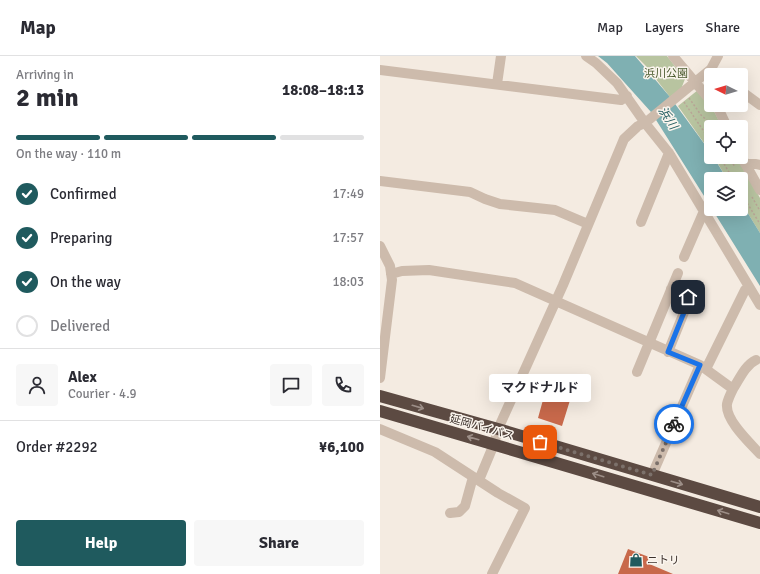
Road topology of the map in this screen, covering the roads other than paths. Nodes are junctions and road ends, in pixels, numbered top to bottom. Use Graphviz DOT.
graph roads {
  1 [pos="501,56"];
  2 [pos="586,56"];
  3 [pos="673,56"];
  4 [pos="718,56"];
  5 [pos="716,68"];
  6 [pos="380,70"];
  7 [pos="704,78"];
  8 [pos="696,83"];
  9 [pos="497,84"];
  10 [pos="704,93"];
  11 [pos="627,96"];
  12 [pos="748,96"];
  13 [pos="760,105"];
  14 [pos="645,123"];
  15 [pos="669,153"];
  16 [pos="748,162"];
  17 [pos="745,164"];
  18 [pos="760,165"];
  19 [pos="380,182"];
  20 [pos="760,190"];
  21 [pos="704,211"];
  22 [pos="707,216"];
  23 [pos="641,222"];
  24 [pos="588,224"];
  25 [pos="380,246"];
  26 [pos="684,257"];
  27 [pos="678,273"];
  28 [pos="391,274"];
  29 [pos="749,288"];
  30 [pos="671,289"];
  31 [pos="385,293"];
  32 [pos="554,301"];
  33 [pos="760,305"];
  34 [pos="649,343"];
  35 [pos="668,352"];
  36 [pos="756,360"];
  37 [pos="703,367"];
  38 [pos="637,372"];
  39 [pos="380,378"];
  40 [pos="733,389"];
  41 [pos="380,396"];
  42 [pos="380,410"];
  43 [pos="380,429"];
  44 [pos="498,429"];
  45 [pos="494,444"];
  46 [pos="760,454"];
  47 [pos="652,475"];
  48 [pos="476,479"];
  49 [pos="760,507"];
  50 [pos="450,513"];
  51 [pos="760,523"];
  52 [pos="492,574"];
  1 -- 9 [label="street"];
  2 -- 11 [label="street"];
  3 -- 8 [label="street"];
  4 -- 5 [label="street"];
  6 -- 9 [label="street"];
  7 -- 8 [label="street"];
  8 -- 10 [label="street"];
  8 -- 14 [label="street"];
  9 -- 11 [label="street"];
  11 -- 14 [label="street"];
  12 -- 13 [label="street"];
  14 -- 15 [label="street"];
  14 -- 24 [label="street"];
  15 -- 21 [label="street"];
  15 -- 23 [label="street"];
  16 -- 18 [label="street"];
  17 -- 20 [label="street"];
  19 -- 24 [label="street"];
  21 -- 26 [label="street"];
  22 -- 29 [label="street"];
  24 -- 32 [label="street"];
  25 -- 28 [label="street"];
  27 -- 30 [label="street"];
  28 -- 31 [label="street"];
  28 -- 32 [label="street"];
  29 -- 33 [label="street"];
  29 -- 37 [label="street"];
  30 -- 34 [label="street"];
  30 -- 35 [label="street"];
  31 -- 39 [label="street"];
  32 -- 34 [label="street"];
  32 -- 44 [label="street"];
  34 -- 35 [label="street"];
  34 -- 38 [label="street"];
  35 -- 37 [label="street"];
  36 -- 40 [label="street"];
  37 -- 40 [label="street"];
  37 -- 47 [label="street"];
  40 -- 46 [label="street"];
  41 -- 44 [label="highway, 延岡バイパス, one-way"];
  45 -- 42 [label="highway, 延岡バイパス, one-way"];
  43 -- 48 [label="street"];
  44 -- 45 [label="street"];
  44 -- 47 [label="highway, 延岡バイパス"];
  45 -- 48 [label="street"];
  51 -- 45 [label="highway, 延岡バイパス, one-way"];
  47 -- 49 [label="highway, 延岡バイパス, one-way"];
  48 -- 50 [label="street"];
  48 -- 52 [label="street"];
}
